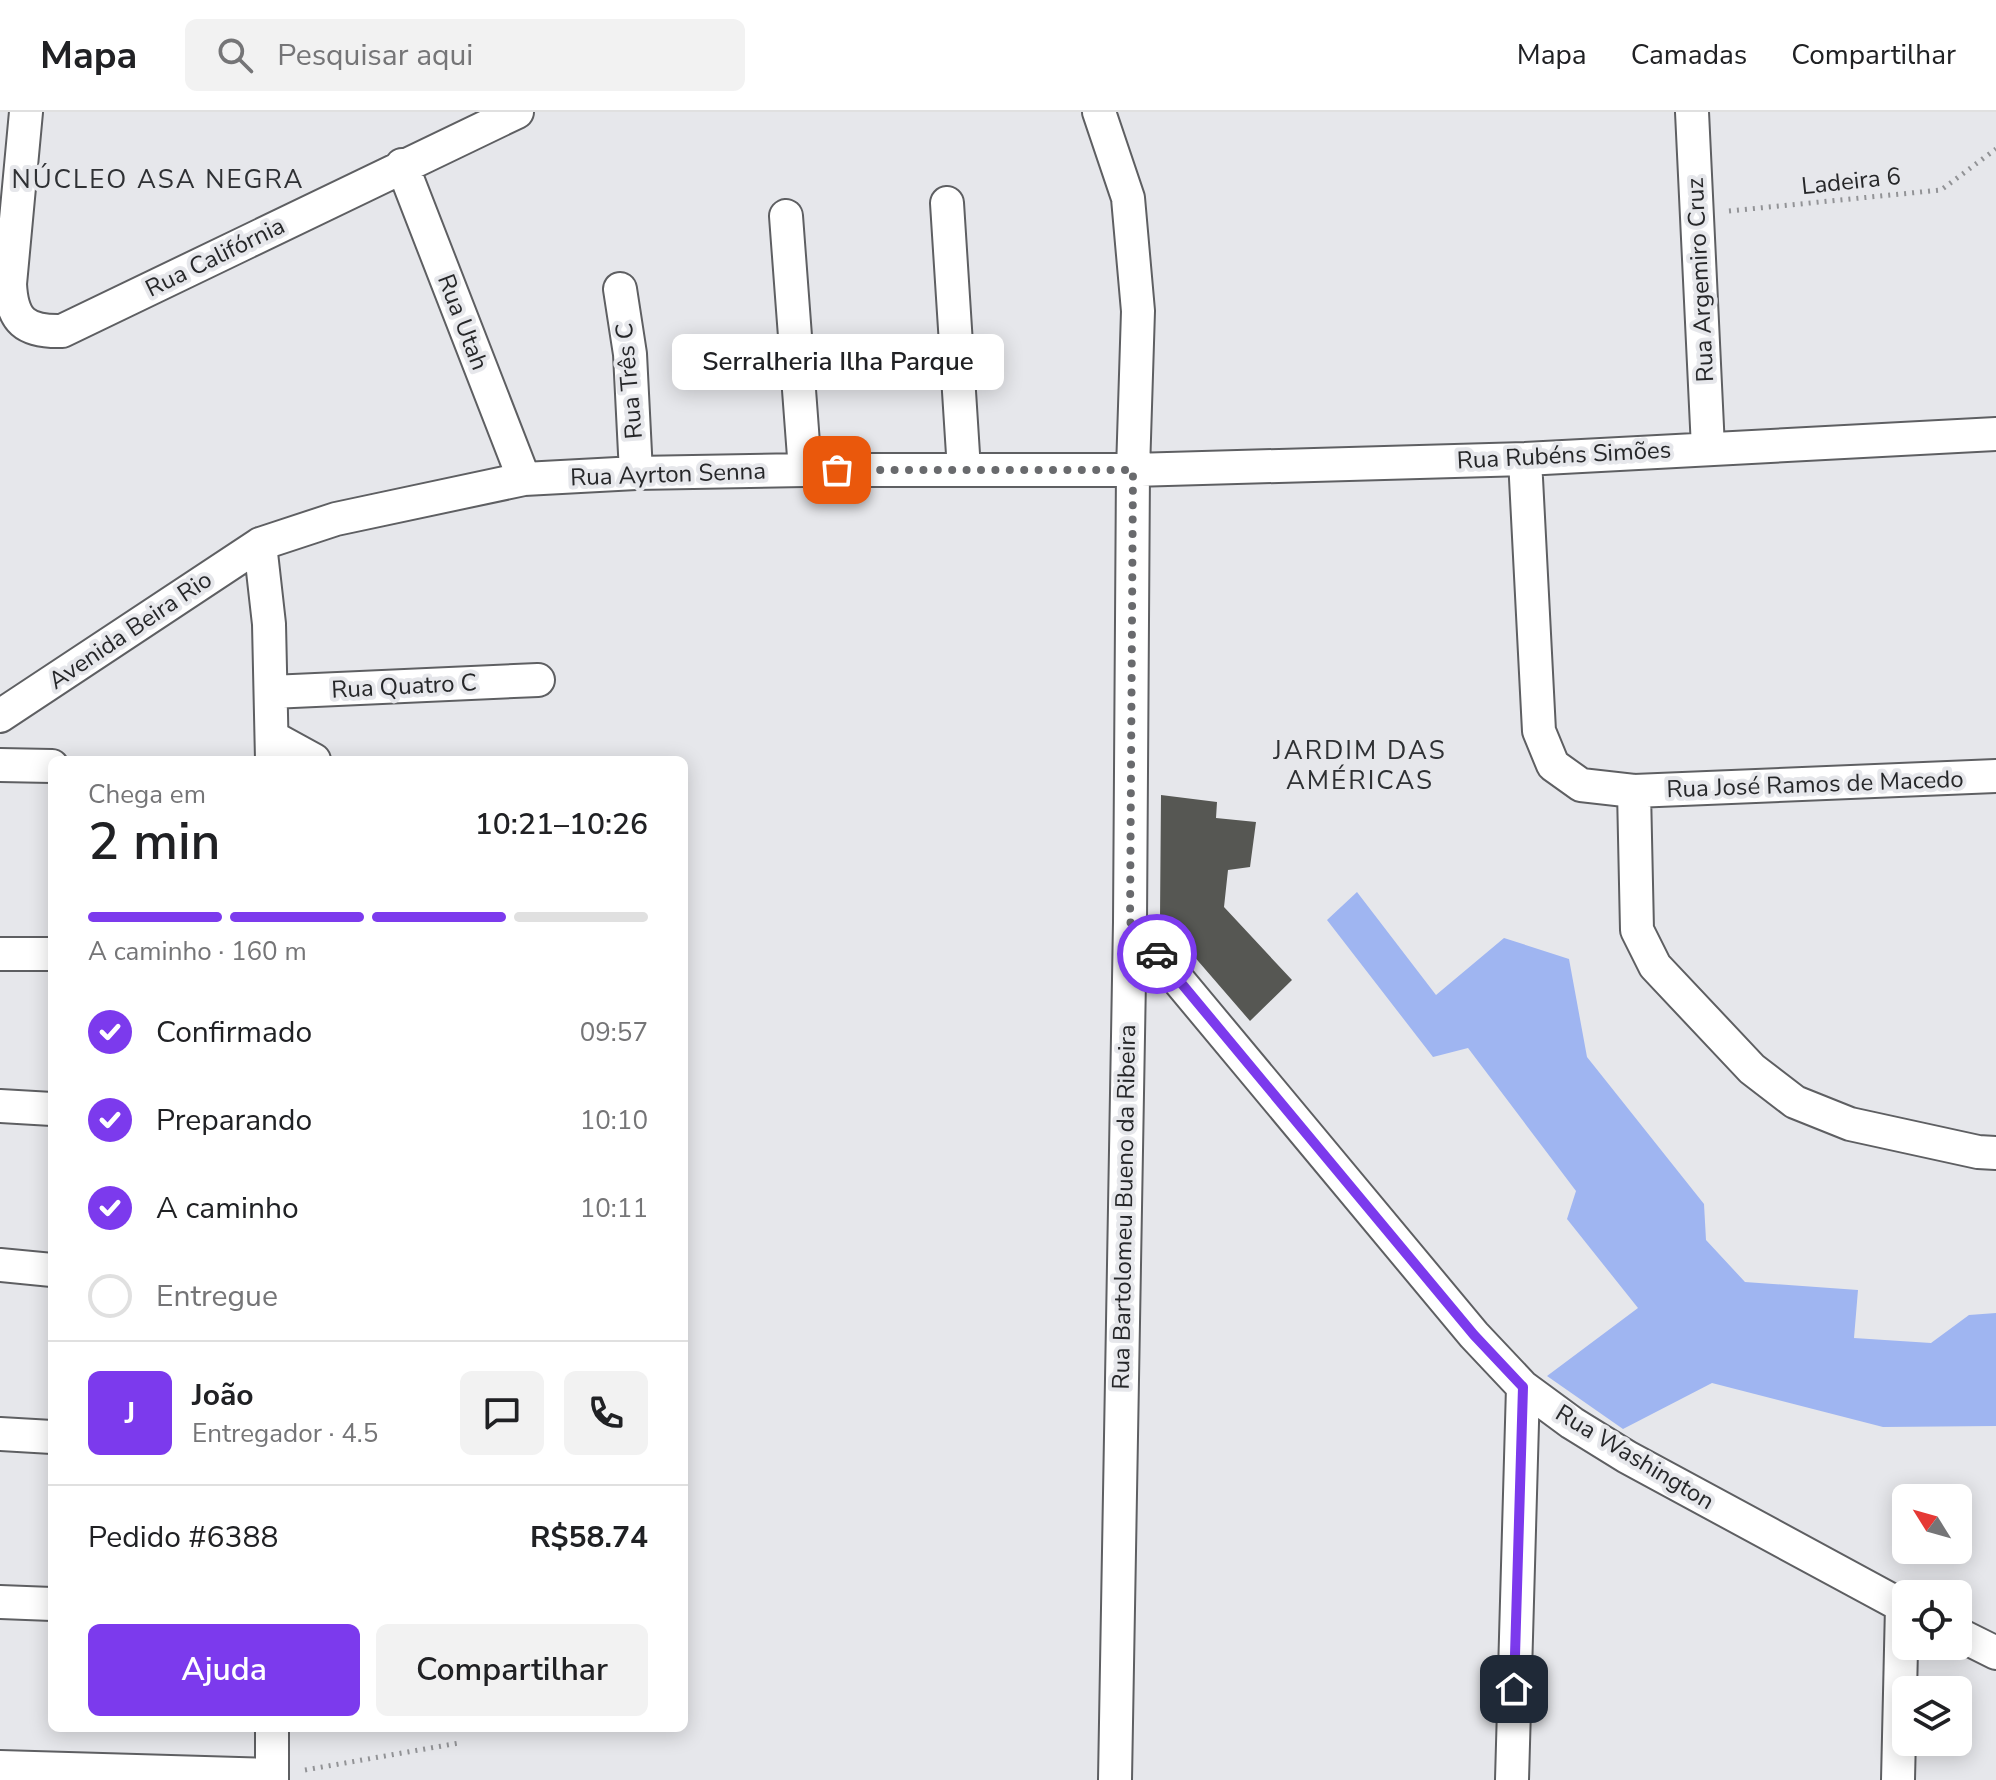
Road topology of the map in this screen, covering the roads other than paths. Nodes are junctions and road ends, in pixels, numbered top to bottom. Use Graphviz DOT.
graph roads {
  1 [pos="26,112"];
  2 [pos="517,112"];
  3 [pos="1099,112"];
  4 [pos="1692,112"];
  5 [pos="402,165"];
  6 [pos="947,203"];
  7 [pos="786,216"];
  8 [pos="620,289"];
  9 [pos="1996,434"];
  10 [pos="1708,448"];
  11 [pos="1525,459"];
  12 [pos="805,470"];
  13 [pos="964,470"];
  14 [pos="1133,470"];
  15 [pos="636,473"];
  16 [pos="524,479"];
  17 [pos="260,544"];
  18 [pos="538,680"];
  19 [pos="271,692"];
  20 [pos="0,716"];
  21 [pos="272,748"];
  22 [pos="300,756"];
  23 [pos="0,765"];
  24 [pos="48,766"];
  25 [pos="1996,776"];
  26 [pos="1634,791"];
  27 [pos="1130,922"];
  28 [pos="0,954"];
  29 [pos="48,954"];
  30 [pos="0,1106"];
  31 [pos="48,1109"];
  32 [pos="1996,1153"];
  33 [pos="0,1265"];
  34 [pos="48,1270"];
  35 [pos="1523,1387"];
  36 [pos="0,1434"];
  37 [pos="48,1437"];
  38 [pos="1892,1601"];
  39 [pos="0,1602"];
  40 [pos="48,1604"];
  41 [pos="1972,1641"];
  42 [pos="1996,1653"];
  43 [pos="1902,1660"];
  44 [pos="272,1732"];
  45 [pos="0,1767"];
  46 [pos="272,1778"];
  47 [pos="1115,1780"];
  48 [pos="1512,1780"];
  49 [pos="1898,1780"];
  1 -- 5 [label="street, Rua Califórnia"];
  2 -- 5 [label="street, Rua Califórnia"];
  3 -- 14 [label="street, Rua Bartolomeu Bueno da Ribeira"];
  4 -- 10 [label="street, Rua Argemiro Cruz"];
  5 -- 16 [label="street, Rua Utah"];
  6 -- 13 [label="street"];
  7 -- 12 [label="street"];
  8 -- 15 [label="street, Rua Três C"];
  9 -- 10 [label="street, Rua Rubéns Simões"];
  10 -- 11 [label="street, Rua Rubéns Simões"];
  11 -- 14 [label="street, Rua Rubéns Simões"];
  11 -- 26 [label="street, Rua José Ramos de Macedo"];
  12 -- 13 [label="street, Rua Ayrton Senna"];
  12 -- 15 [label="street, Rua Ayrton Senna"];
  13 -- 14 [label="street, Rua Ayrton Senna"];
  14 -- 27 [label="street, Rua Bartolomeu Bueno da Ribeira"];
  15 -- 16 [label="street, Rua Ayrton Senna"];
  16 -- 17 [label="street, Rua Ayrton Senna"];
  17 -- 19 [label="street"];
  17 -- 20 [label="street, Avenida Beira Rio"];
  18 -- 19 [label="street, Rua Quatro C"];
  19 -- 21 [label="street"];
  21 -- 22 [label="street"];
  23 -- 24 [label="street"];
  25 -- 26 [label="street, Rua José Ramos de Macedo"];
  26 -- 32 [label="street"];
  27 -- 35 [label="street, Rua Washington"];
  27 -- 47 [label="street, Rua Bartolomeu Bueno da Ribeira"];
  28 -- 29 [label="street"];
  30 -- 31 [label="street"];
  33 -- 34 [label="street"];
  35 -- 38 [label="street, Rua Washington"];
  35 -- 48 [label="street"];
  36 -- 37 [label="street"];
  39 -- 40 [label="street"];
  41 -- 42 [label="street"];
  43 -- 49 [label="street"];
  44 -- 46 [label="street"];
  45 -- 46 [label="street"];
}
